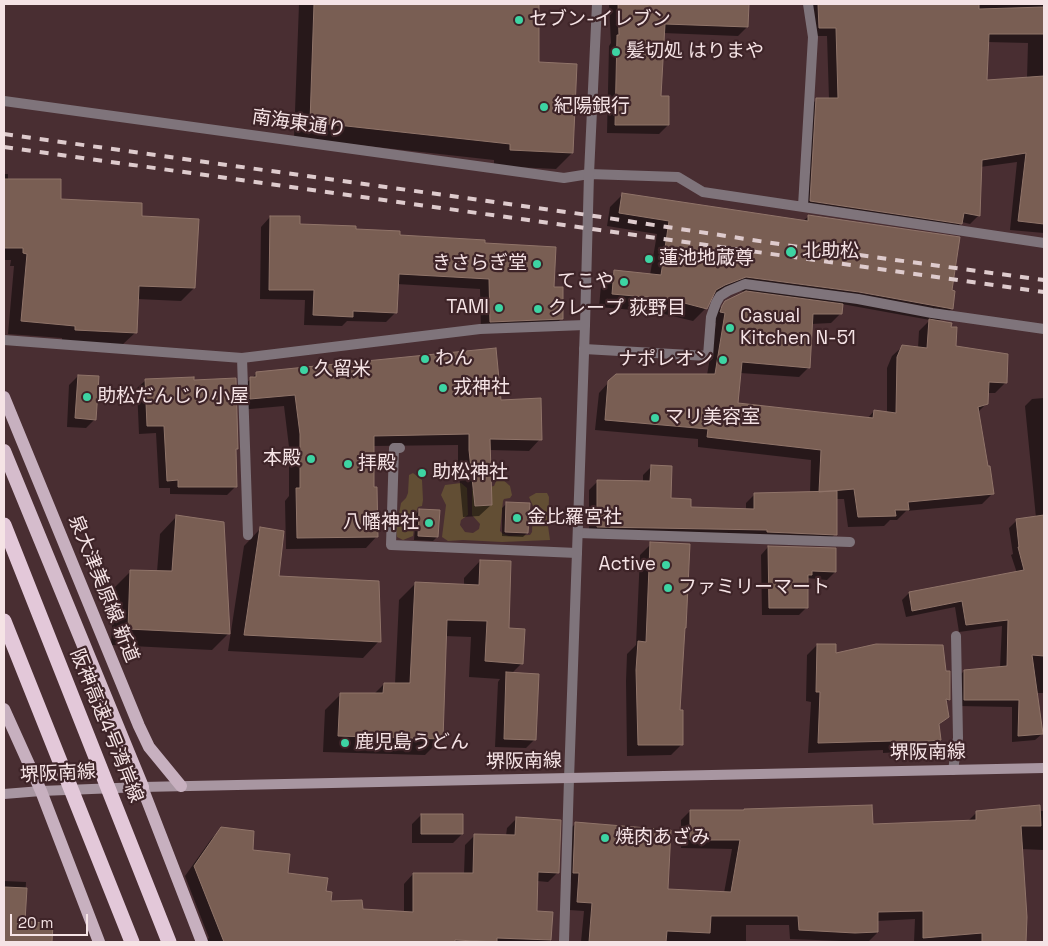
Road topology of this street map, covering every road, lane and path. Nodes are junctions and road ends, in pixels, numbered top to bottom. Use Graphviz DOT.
graph roads {
  1 [pos="598,4"];
  2 [pos="808,4"];
  3 [pos="4,101"];
  4 [pos="589,174"];
  5 [pos="803,206"];
  6 [pos="1044,243"];
  7 [pos="585,325"];
  8 [pos="1044,329"];
  9 [pos="4,340"];
  10 [pos="584,349"];
  11 [pos="242,358"];
  12 [pos="4,397"];
  13 [pos="400,448"];
  14 [pos="4,452"];
  15 [pos="4,525"];
  16 [pos="578,533"];
  17 [pos="248,535"];
  18 [pos="850,542"];
  19 [pos="577,553"];
  20 [pos="4,620"];
  21 [pos="956,636"];
  22 [pos="4,709"];
  23 [pos="1044,768"];
  24 [pos="953,770"];
  25 [pos="569,779"];
  26 [pos="181,786"];
  27 [pos="142,787"];
  28 [pos="41,791"];
  29 [pos="4,794"];
  30 [pos="99,942"];
  31 [pos="132,942"];
  32 [pos="169,942"];
  33 [pos="202,942"];
  34 [pos="564,942"];
  1 -- 4 [label="street"];
  2 -- 5 [label="street"];
  3 -- 4 [label="street, 南海東通り"];
  4 -- 5 [label="street, 南海東通り"];
  4 -- 7 [label="street"];
  5 -- 6 [label="street, 南海東通り"];
  7 -- 10 [label="street"];
  7 -- 11 [label="street"];
  8 -- 10 [label="street"];
  9 -- 11 [label="street"];
  10 -- 16 [label="street"];
  11 -- 17 [label="street"];
  12 -- 26 [label="main road, 泉大津美原線 新道"];
  13 -- 19 [label="street"];
  14 -- 27 [label="highway"];
  15 -- 32 [label="highway, 阪神高速4号湾岸線, bridge"];
  16 -- 18 [label="street"];
  16 -- 19 [label="street"];
  19 -- 25 [label="street"];
  20 -- 31 [label="highway, bridge"];
  21 -- 24 [label="street"];
  22 -- 28 [label="main road"];
  23 -- 24 [label="main road, 堺阪南線"];
  24 -- 25 [label="main road, 堺阪南線"];
  25 -- 26 [label="main road, 堺阪南線"];
  25 -- 34 [label="street"];
  26 -- 27 [label="main road, 堺阪南線"];
  27 -- 28 [label="main road, 堺阪南線"];
  27 -- 33 [label="main road"];
  28 -- 29 [label="main road, 堺阪南線"];
  28 -- 30 [label="main road"];
}
